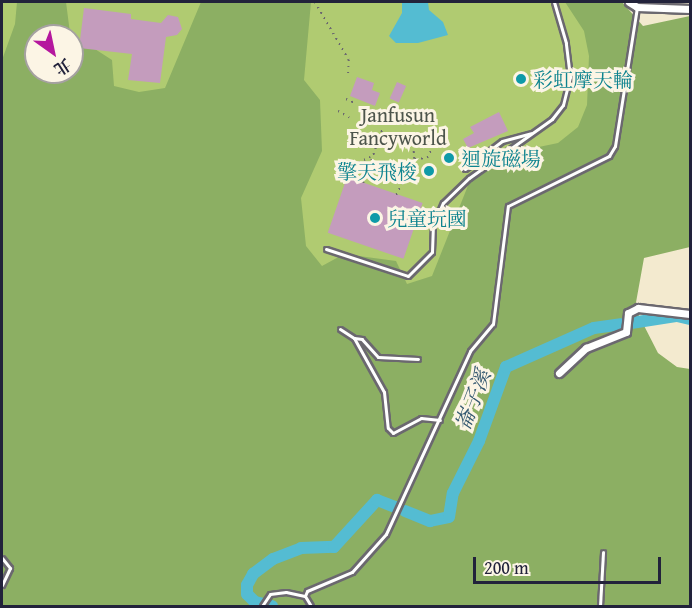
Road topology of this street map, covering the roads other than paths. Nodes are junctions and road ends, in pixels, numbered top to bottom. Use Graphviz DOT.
graph roads {
  1 [pos="554,2"];
  2 [pos="630,2"];
  3 [pos="637,7"];
  4 [pos="690,9"];
  5 [pos="533,132"];
  6 [pos="465,169"];
  7 [pos="326,249"];
  8 [pos="690,314"];
  9 [pos="340,329"];
  10 [pos="354,338"];
  11 [pos="418,359"];
  12 [pos="559,373"];
  13 [pos="440,420"];
  14 [pos="603,552"];
  15 [pos="2,558"];
  16 [pos="2,585"];
  17 [pos="305,596"];
  18 [pos="262,606"];
  19 [pos="311,606"];
  20 [pos="600,606"];
  1 -- 5 [label="lane"];
  2 -- 3 [label="street"];
  3 -- 4 [label="street"];
  3 -- 13 [label="lane"];
  5 -- 6 [label="lane"];
  5 -- 7 [label="lane"];
  8 -- 12 [label="street"];
  9 -- 10 [label="lane"];
  10 -- 11 [label="lane"];
  10 -- 13 [label="lane"];
  13 -- 17 [label="lane"];
  14 -- 20 [label="lane"];
  15 -- 16 [label="lane"];
  17 -- 18 [label="lane"];
  17 -- 19 [label="lane"];
}
